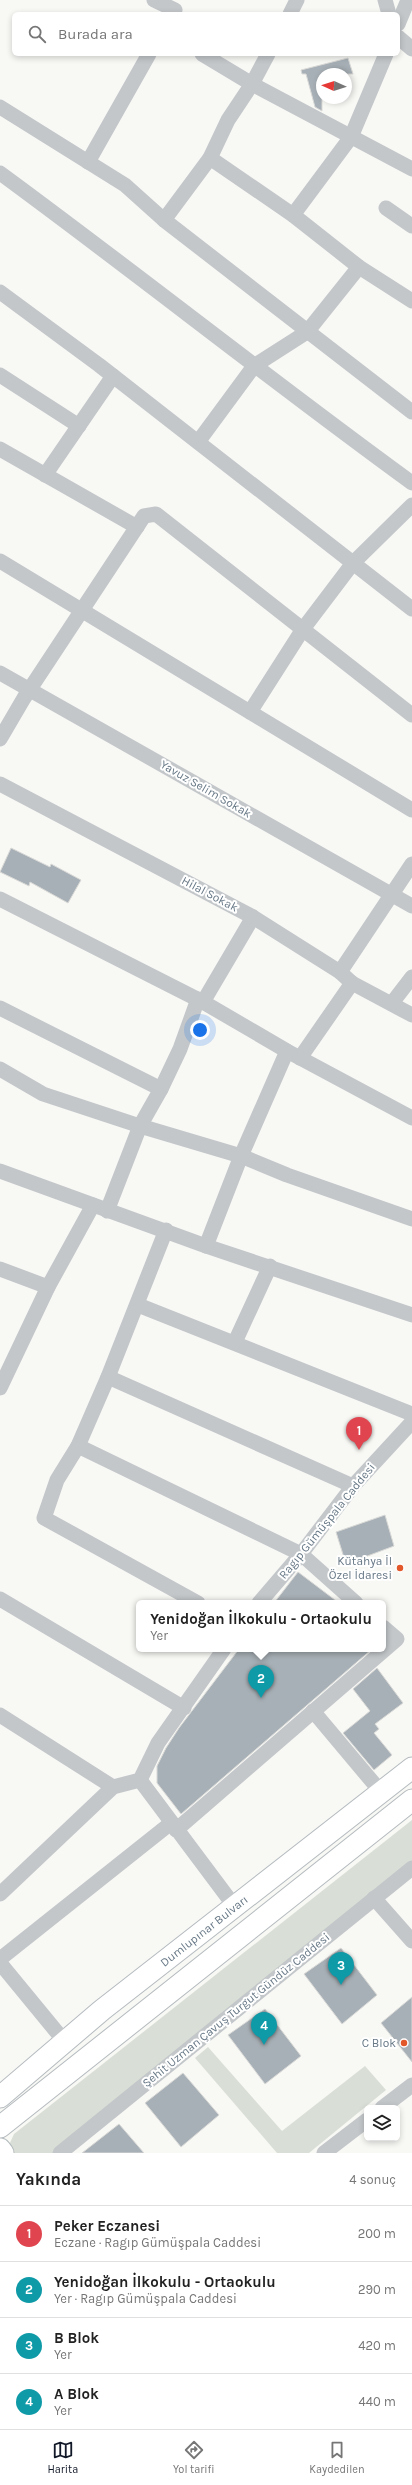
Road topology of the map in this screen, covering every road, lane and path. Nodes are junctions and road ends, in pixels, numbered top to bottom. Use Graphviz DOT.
graph roads {
  1 [pos="154,0"];
  2 [pos="297,0"];
  3 [pos="385,0"];
  4 [pos="408,0"];
  5 [pos="176,8"];
  6 [pos="291,12"];
  7 [pos="388,12"];
  8 [pos="400,19"];
  9 [pos="400,39"];
  10 [pos="412,49"];
  11 [pos="148,56"];
  12 [pos="205,56"];
  13 [pos="267,56"];
  14 [pos="385,56"];
  15 [pos="252,84"];
  16 [pos="0,107"];
  17 [pos="351,137"];
  18 [pos="210,158"];
  19 [pos="88,162"];
  20 [pos="412,169"];
  21 [pos="0,173"];
  22 [pos="386,208"];
  23 [pos="293,215"];
  24 [pos="164,220"];
  25 [pos="412,226"];
  26 [pos="359,267"];
  27 [pos="0,292"];
  28 [pos="411,297"];
  29 [pos="307,332"];
  30 [pos="254,366"];
  31 [pos="0,376"];
  32 [pos="113,376"];
  33 [pos="412,412"];
  34 [pos="79,426"];
  35 [pos="198,442"];
  36 [pos="0,449"];
  37 [pos="45,475"];
  38 [pos="412,483"];
  39 [pos="412,505"];
  40 [pos="137,527"];
  41 [pos="0,561"];
  42 [pos="353,563"];
  43 [pos="412,609"];
  44 [pos="82,611"];
  45 [pos="302,629"];
  46 [pos="0,673"];
  47 [pos="30,689"];
  48 [pos="250,712"];
  49 [pos="412,715"];
  50 [pos="0,739"];
  51 [pos="0,784"];
  52 [pos="412,810"];
  53 [pos="412,864"];
  54 [pos="392,894"];
  55 [pos="0,899"];
  56 [pos="412,906"];
  57 [pos="252,916"];
  58 [pos="340,972"];
  59 [pos="412,977"];
  60 [pos="352,983"];
  61 [pos="200,1001"];
  62 [pos="392,1003"];
  63 [pos="0,1008"];
  64 [pos="412,1015"];
  65 [pos="293,1054"];
  66 [pos="0,1069"];
  67 [pos="161,1089"];
  68 [pos="412,1118"];
  69 [pos="140,1126"];
  70 [pos="241,1156"];
  71 [pos="0,1170"];
  72 [pos="93,1205"];
  73 [pos="107,1210"];
  74 [pos="412,1219"];
  75 [pos="166,1230"];
  76 [pos="206,1246"];
  77 [pos="270,1266"];
  78 [pos="0,1269"];
  79 [pos="48,1287"];
  80 [pos="138,1305"];
  81 [pos="412,1316"];
  82 [pos="235,1342"];
  83 [pos="5,1368"];
  84 [pos="108,1377"];
  85 [pos="0,1388"];
  86 [pos="412,1414"];
  87 [pos="412,1422"];
  88 [pos="78,1446"];
  89 [pos="353,1486"];
  90 [pos="301,1554"];
  91 [pos="0,1599"];
  92 [pos="193,1600"];
  93 [pos="262,1600"];
  94 [pos="353,1600"];
  95 [pos="386,1630"];
  96 [pos="386,1648"];
  97 [pos="222,1652"];
  98 [pos="382,1652"];
  99 [pos="184,1708"];
  100 [pos="313,1711"];
  101 [pos="0,1715"];
  102 [pos="412,1768"];
  103 [pos="140,1780"];
  104 [pos="113,1787"];
  105 [pos="381,1792"];
  106 [pos="412,1800"];
  107 [pos="174,1827"];
  108 [pos="412,1868"];
  109 [pos="0,1894"];
  110 [pos="374,1898"];
  111 [pos="235,1907"];
  112 [pos="412,1941"];
  113 [pos="0,1959"];
  114 [pos="0,1963"];
  115 [pos="65,2042"];
  116 [pos="412,2085"];
  117 [pos="0,2097"];
  118 [pos="386,2105"];
  119 [pos="364,2122"];
  120 [pos="0,2127"];
  121 [pos="0,2148"];
  122 [pos="3,2153"];
  123 [pos="60,2153"];
  124 [pos="324,2153"];
  1 -- 5 [label="street"];
  2 -- 6 [label="street"];
  3 -- 7 [label="street"];
  4 -- 8 [label="street"];
  9 -- 10 [label="street"];
  11 -- 19 [label="street"];
  12 -- 15 [label="street"];
  13 -- 15 [label="street"];
  14 -- 17 [label="street"];
  15 -- 17 [label="street"];
  15 -- 18 [label="street"];
  16 -- 19 [label="street"];
  17 -- 20 [label="street"];
  17 -- 23 [label="street"];
  18 -- 23 [label="street"];
  18 -- 24 [label="street"];
  19 -- 24 [label="street"];
  21 -- 30 [label="street"];
  22 -- 25 [label="street"];
  23 -- 26 [label="street"];
  24 -- 29 [label="street"];
  26 -- 28 [label="street"];
  26 -- 29 [label="street"];
  27 -- 32 [label="street"];
  29 -- 30 [label="street"];
  29 -- 33 [label="street"];
  30 -- 35 [label="street"];
  30 -- 38 [label="street"];
  31 -- 34 [label="street"];
  32 -- 34 [label="street"];
  32 -- 35 [label="street"];
  34 -- 37 [label="street"];
  35 -- 42 [label="street"];
  36 -- 37 [label="street"];
  37 -- 40 [label="street"];
  39 -- 42 [label="street"];
  40 -- 44 [label="street"];
  40 -- 45 [label="street"];
  41 -- 44 [label="street"];
  42 -- 43 [label="street"];
  42 -- 45 [label="street"];
  44 -- 47 [label="street"];
  44 -- 48 [label="street"];
  45 -- 48 [label="street"];
  45 -- 49 [label="street"];
  46 -- 47 [label="street, Yavuz Selim Sokak"];
  47 -- 50 [label="street"];
  47 -- 54 [label="street, Yavuz Selim Sokak"];
  48 -- 52 [label="street"];
  51 -- 57 [label="street, Hilal Sokak"];
  53 -- 54 [label="street"];
  54 -- 56 [label="street, Yavuz Selim Sokak"];
  54 -- 58 [label="street"];
  55 -- 61 [label="street"];
  57 -- 58 [label="street, Hilal Sokak"];
  57 -- 61 [label="street"];
  58 -- 60 [label="street, Hilal Sokak"];
  59 -- 62 [label="street"];
  60 -- 62 [label="street, Hilal Sokak"];
  60 -- 65 [label="street"];
  61 -- 65 [label="street"];
  61 -- 67 [label="street"];
  62 -- 64 [label="street, Hilal Sokak"];
  63 -- 67 [label="street"];
  65 -- 68 [label="street"];
  65 -- 70 [label="street"];
  66 -- 69 [label="street"];
  67 -- 69 [label="street"];
  69 -- 70 [label="street"];
  69 -- 73 [label="street"];
  70 -- 74 [label="street"];
  70 -- 76 [label="street"];
  71 -- 72 [label="street"];
  72 -- 73 [label="street"];
  72 -- 79 [label="street"];
  73 -- 75 [label="street"];
  75 -- 76 [label="street"];
  75 -- 80 [label="street"];
  76 -- 77 [label="street"];
  77 -- 81 [label="street"];
  77 -- 82 [label="street"];
  78 -- 79 [label="street"];
  79 -- 83 [label="street"];
  80 -- 82 [label="street"];
  80 -- 84 [label="street"];
  82 -- 86 [label="street"];
  83 -- 85 [label="street"];
  84 -- 88 [label="street"];
  84 -- 89 [label="street"];
  87 -- 89 [label="street, Ragıp Gümüşpala Caddesi"];
  88 -- 90 [label="street"];
  88 -- 92 [label="street"];
  89 -- 90 [label="street, Ragıp Gümüşpala Caddesi"];
  90 -- 93 [label="street, Ragıp Gümüşpala Caddesi"];
  90 -- 94 [label="street"];
  91 -- 99 [label="street"];
  95 -- 96 [label="street"];
  97 -- 99 [label="street"];
  98 -- 100 [label="street"];
  99 -- 103 [label="street"];
  100 -- 105 [label="street"];
  100 -- 107 [label="street"];
  101 -- 104 [label="street"];
  102 -- 105 [label="main road, Dumlupınar Bulvarı"];
  103 -- 104 [label="street"];
  103 -- 107 [label="street"];
  104 -- 109 [label="street"];
  105 -- 111 [label="main road, Dumlupınar Bulvarı"];
  106 -- 120 [label="main road"];
  107 -- 111 [label="street"];
  107 -- 113 [label="street"];
  108 -- 110 [label="street, Şehit Uzman Çavuş Turgut Gündüz Caddesi"];
  110 -- 112 [label="street"];
  110 -- 123 [label="street, Şehit Uzman Çavuş Turgut Gündüz Caddesi"];
  111 -- 115 [label="main road, Dumlupınar Bulvarı"];
  114 -- 115 [label="street"];
  115 -- 117 [label="main road, Dumlupınar Bulvarı"];
  116 -- 118 [label="street"];
  119 -- 124 [label="street"];
  121 -- 122 [label="main road"];
}
